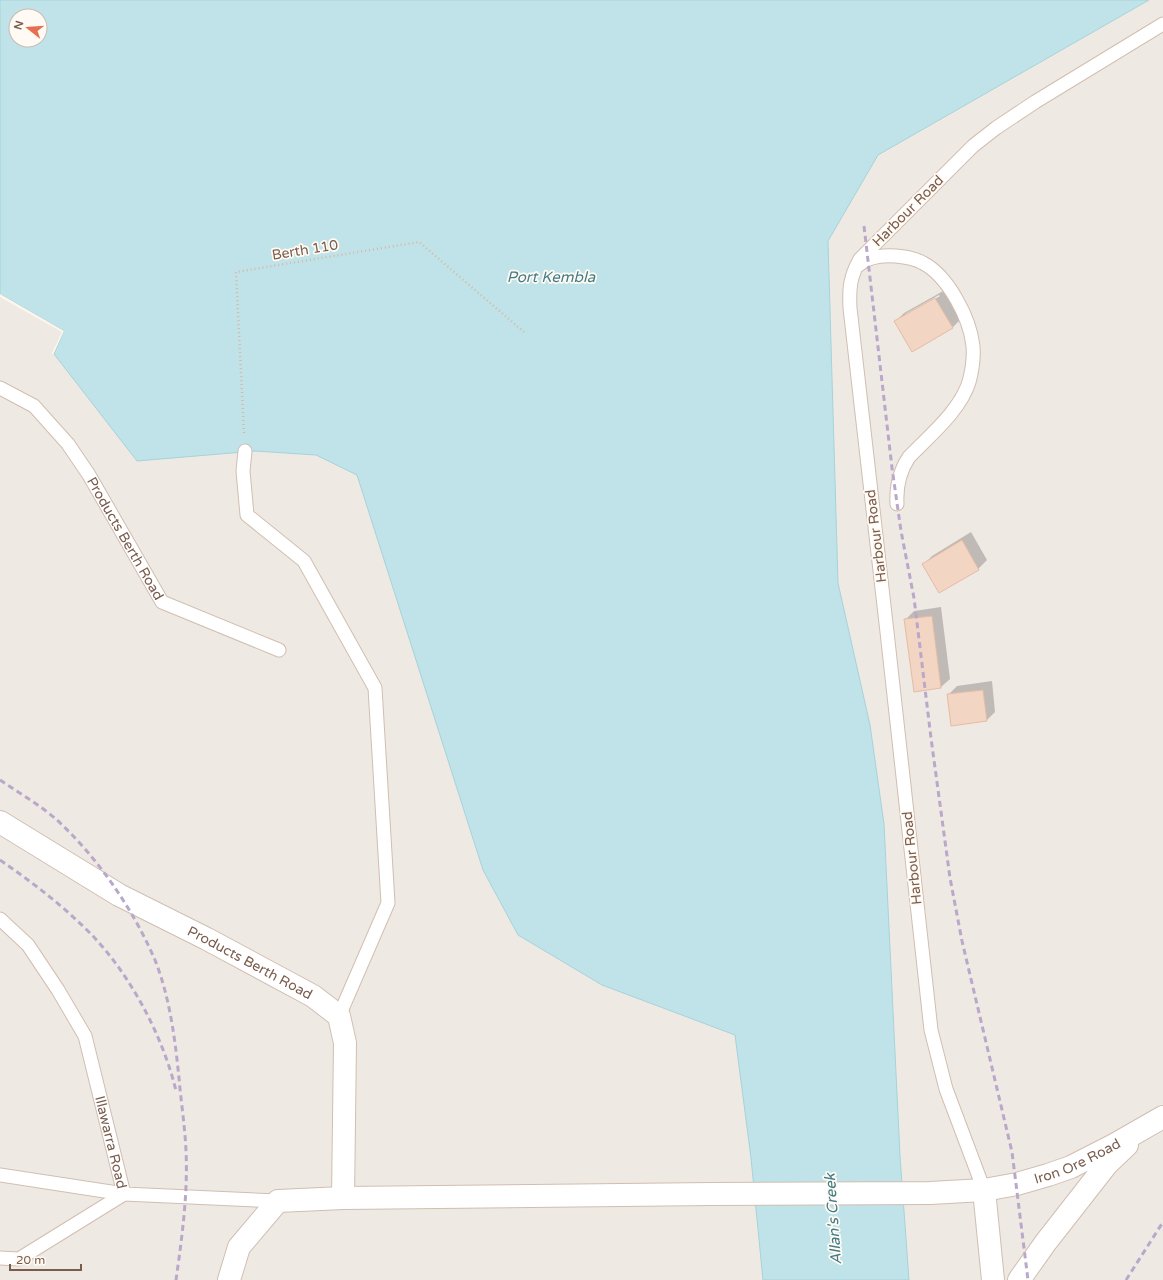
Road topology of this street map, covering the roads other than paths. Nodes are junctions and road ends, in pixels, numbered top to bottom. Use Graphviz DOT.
graph roads {
  1 [pos="1163,24"];
  2 [pos="853,273"];
  3 [pos="0,388"];
  4 [pos="245,451"];
  5 [pos="897,504"];
  6 [pos="279,650"];
  7 [pos="0,822"];
  8 [pos="0,919"];
  9 [pos="339,1016"];
  10 [pos="1154,1122"];
  11 [pos="0,1175"];
  12 [pos="984,1190"];
  13 [pos="124,1194"];
  14 [pos="342,1198"];
  15 [pos="278,1201"];
  16 [pos="0,1258"];
  17 [pos="229,1280"];
  18 [pos="993,1280"];
  19 [pos="1019,1280"];
  1 -- 2 [label="lane, Harbour Road"];
  2 -- 5 [label="lane"];
  2 -- 12 [label="lane, Harbour Road"];
  3 -- 6 [label="lane, Products Berth Road"];
  4 -- 9 [label="lane"];
  7 -- 9 [label="street, Products Berth Road"];
  8 -- 13 [label="lane, Illawarra Road"];
  9 -- 14 [label="street"];
  10 -- 12 [label="street, Iron Ore Road"];
  10 -- 19 [label="street"];
  11 -- 13 [label="lane"];
  12 -- 14 [label="street, Iron Ore Road"];
  12 -- 18 [label="street"];
  13 -- 15 [label="lane, Illawarra Road"];
  13 -- 16 [label="lane"];
  14 -- 15 [label="street, Iron Ore Road"];
  15 -- 17 [label="street"];
}
